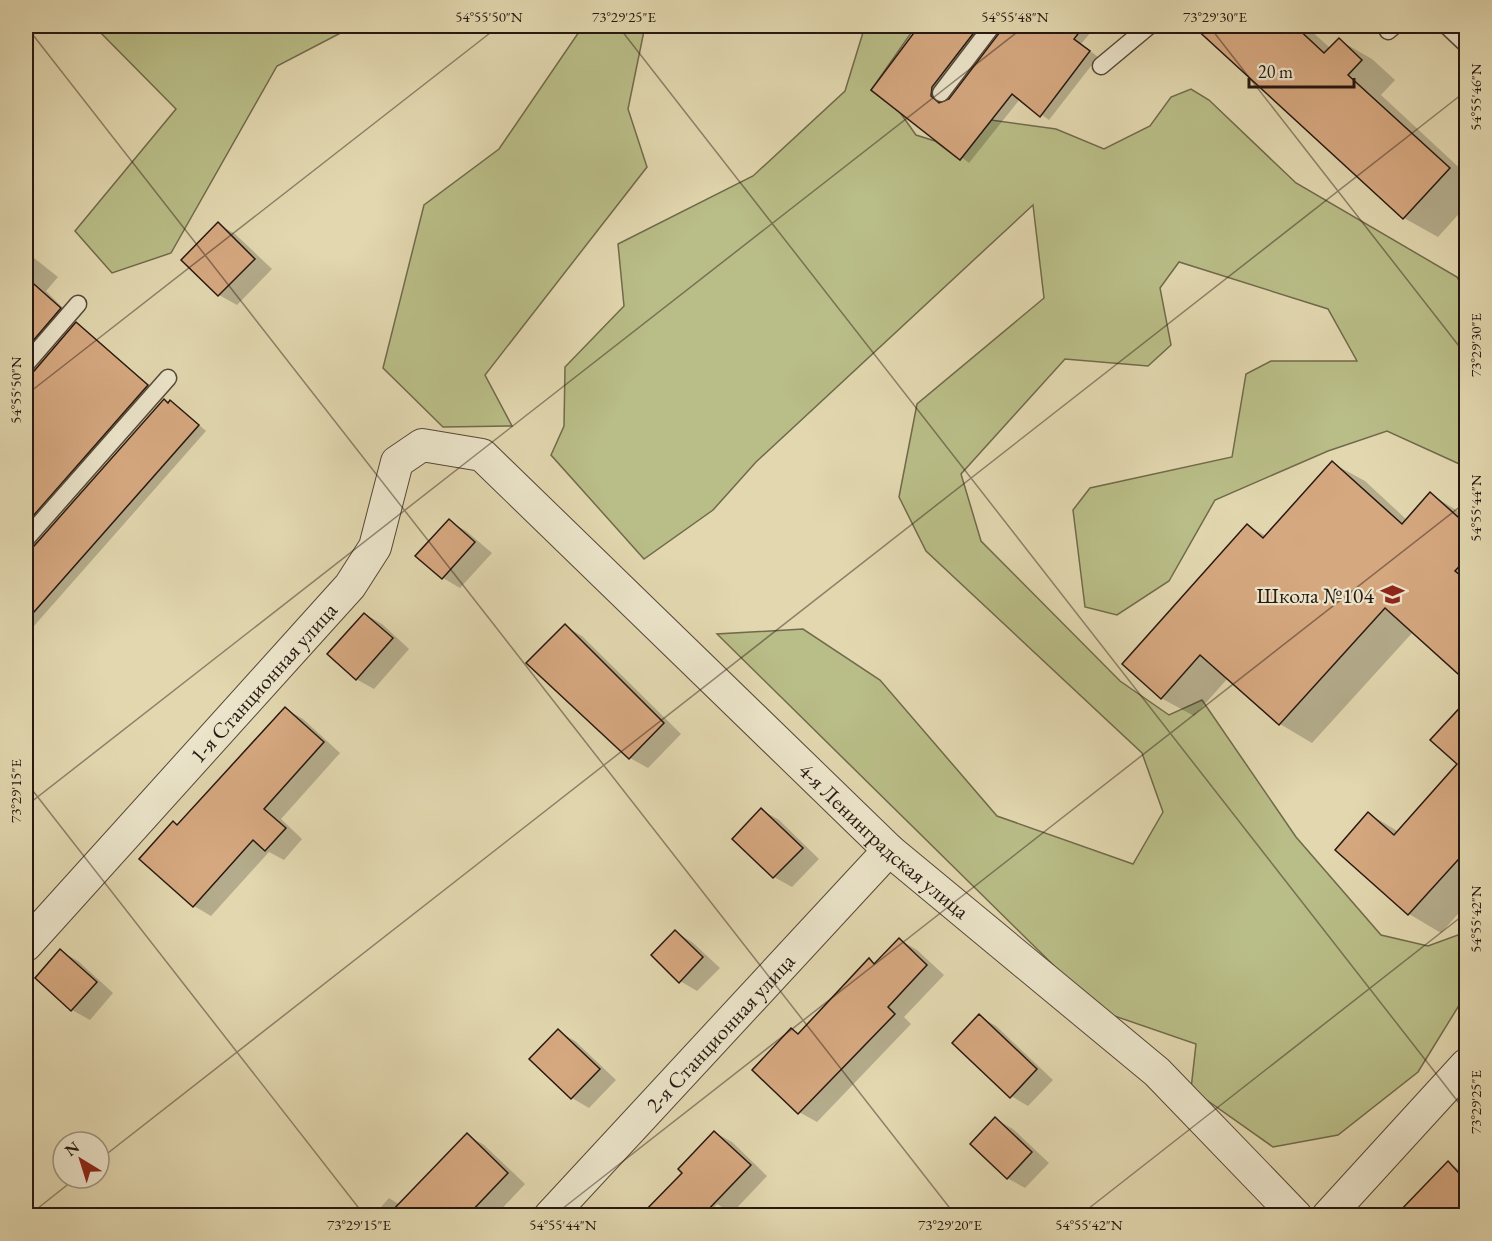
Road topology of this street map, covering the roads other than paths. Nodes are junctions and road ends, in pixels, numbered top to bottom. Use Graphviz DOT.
graph roads {
  1 [pos="992,26"];
  2 [pos="1149,26"];
  3 [pos="1447,26"];
  4 [pos="1467,44"];
  5 [pos="1101,66"];
  6 [pos="941,93"];
  7 [pos="78,304"];
  8 [pos="26,364"];
  9 [pos="168,378"];
  10 [pos="482,455"];
  11 [pos="26,539"];
  12 [pos="890,850"];
  13 [pos="26,945"];
  14 [pos="1467,1065"];
  15 [pos="550,1215"];
  16 [pos="1296,1215"];
  17 [pos="1328,1215"];
  1 -- 6 [label="lane"];
  2 -- 5 [label="lane"];
  3 -- 4 [label="lane"];
  7 -- 8 [label="lane"];
  9 -- 11 [label="lane"];
  10 -- 12 [label="street, 4-я Ленинградская улица"];
  10 -- 13 [label="street, 1-я Станционная улица"];
  12 -- 15 [label="street, 2-я Станционная улица"];
  12 -- 16 [label="street, 4-я Ленинградская улица"];
  14 -- 17 [label="street"];
}
